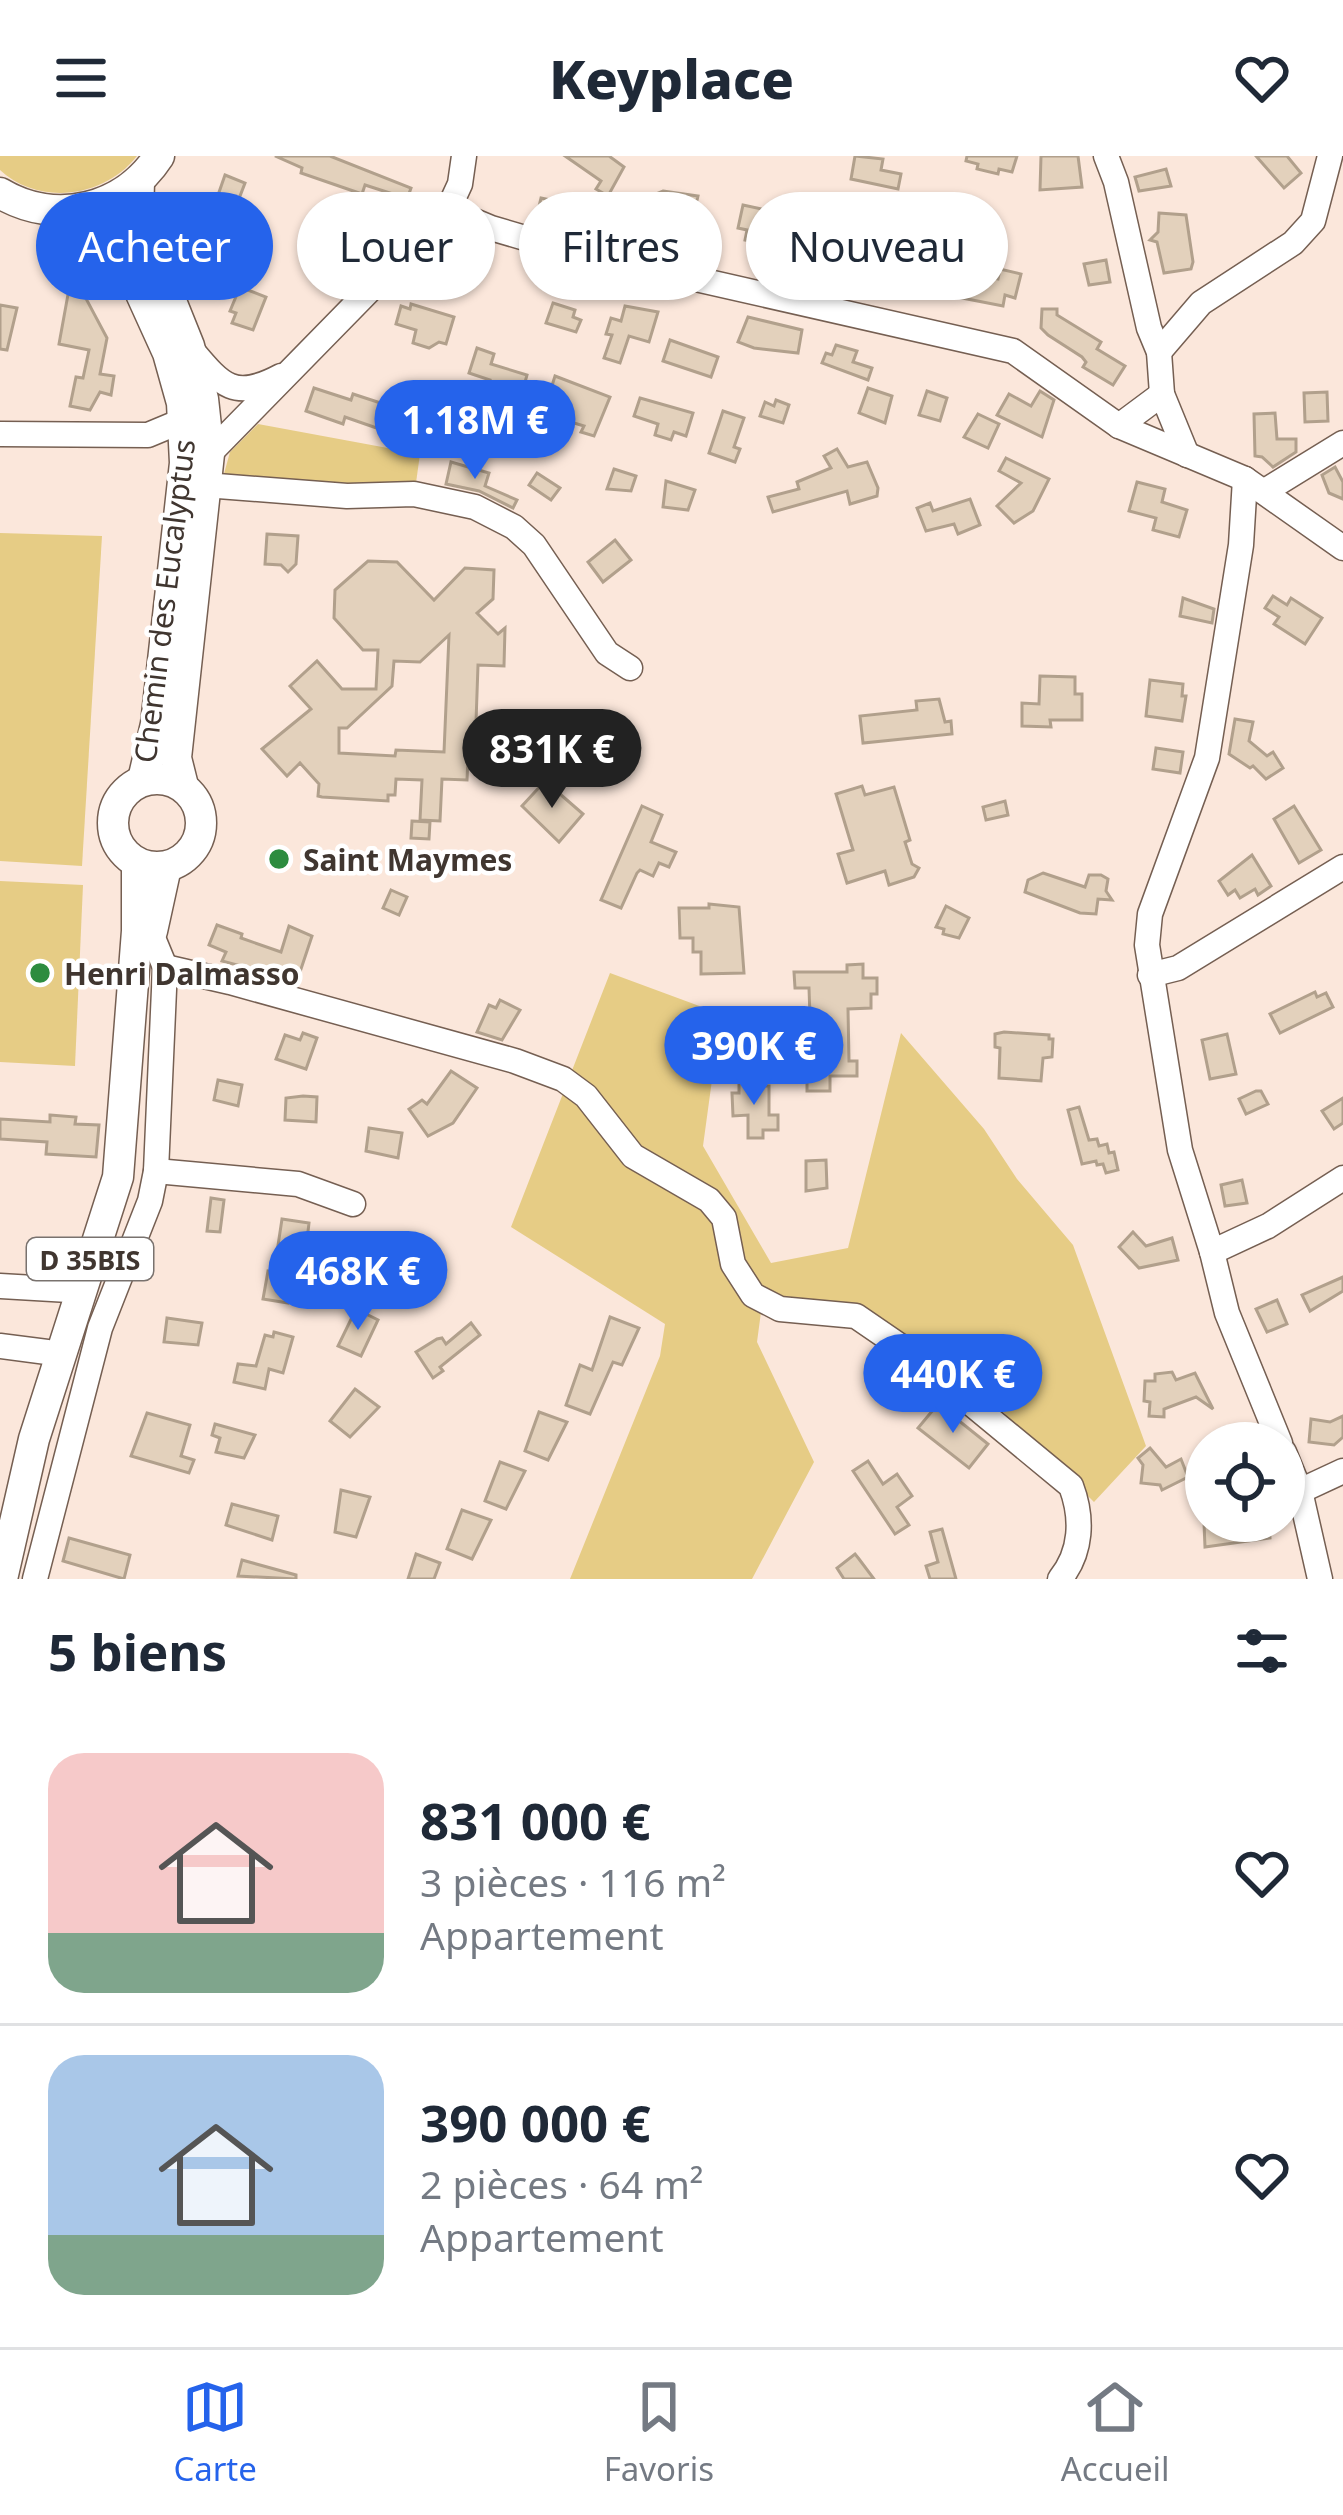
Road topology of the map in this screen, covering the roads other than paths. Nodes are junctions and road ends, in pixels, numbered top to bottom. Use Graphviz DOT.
graph roads {
  1 [pos="159,156"];
  2 [pos="463,156"];
  3 [pos="1106,156"];
  4 [pos="1330,156"];
  5 [pos="139,181"];
  6 [pos="122,192"];
  7 [pos="456,192"];
  8 [pos="0,193"];
  9 [pos="36,207"];
  10 [pos="495,229"];
  11 [pos="144,300"];
  12 [pos="362,300"];
  13 [pos="189,346"];
  14 [pos="1159,352"];
  15 [pos="299,366"];
  16 [pos="1162,394"];
  17 [pos="184,421"];
  18 [pos="1119,426"];
  19 [pos="0,434"];
  20 [pos="148,435"];
  21 [pos="1343,443"];
  22 [pos="1187,455"];
  23 [pos="200,467"];
  24 [pos="1263,490"];
  25 [pos="1241,545"];
  26 [pos="1343,548"];
  27 [pos="631,668"];
  28 [pos="143,781"];
  29 [pos="183,786"];
  30 [pos="152,865"];
  31 [pos="1343,867"];
  32 [pos="152,933"];
  33 [pos="165,968"];
  34 [pos="1150,975"];
  35 [pos="156,1171"];
  36 [pos="1343,1178"];
  37 [pos="353,1204"];
  38 [pos="1213,1252"];
  39 [pos="0,1286"];
  40 [pos="69,1290"];
  41 [pos="0,1346"];
  42 [pos="47,1352"];
  43 [pos="1271,1422"];
  44 [pos="1343,1471"];
  45 [pos="1305,1489"];
  46 [pos="1305,1513"];
  47 [pos="2,1579"];
  48 [pos="20,1579"];
  49 [pos="35,1579"];
  50 [pos="1060,1579"];
  51 [pos="1320,1579"];
  1 -- 5 [label="main road"];
  2 -- 7 [label="street, Chemin des Eucalyptus"];
  3 -- 14 [label="street"];
  4 -- 14 [label="street"];
  5 -- 6 [label="main road"];
  5 -- 13 [label="main road"];
  8 -- 9 [label="main road"];
  10 -- 18 [label="street"];
  11 -- 17 [label="main road, Chemin des Eucalyptus"];
  12 -- 15 [label="street, Chemin des Eucalyptus"];
  13 -- 15 [label="street, Chemin des Eucalyptus"];
  13 -- 23 [label="main road"];
  14 -- 16 [label="street"];
  15 -- 23 [label="street, Chemin des Eucalyptus"];
  16 -- 18 [label="street"];
  16 -- 22 [label="street"];
  17 -- 20 [label="street"];
  17 -- 23 [label="main road, Chemin des Eucalyptus"];
  18 -- 22 [label="street"];
  19 -- 20 [label="street"];
  20 -- 23 [label="street"];
  21 -- 24 [label="street"];
  22 -- 24 [label="street"];
  23 -- 27 [label="street"];
  23 -- 28 [label="main road, Chemin des Eucalyptus"];
  23 -- 29 [label="main road, Chemin des Eucalyptus"];
  24 -- 25 [label="street"];
  24 -- 25 [label="street"];
  24 -- 26 [label="street"];
  25 -- 34 [label="street"];
  28 -- 29 [label="main road"];
  28 -- 30 [label="main road"];
  29 -- 30 [label="main road"];
  30 -- 32 [label="main road, D 35BIS"];
  30 -- 47 [label="main road, D 35BIS"];
  31 -- 34 [label="street"];
  32 -- 33 [label="street"];
  32 -- 48 [label="main road, D 35BIS"];
  33 -- 35 [label="street"];
  33 -- 50 [label="street"];
  34 -- 38 [label="street"];
  35 -- 37 [label="street"];
  35 -- 49 [label="street"];
  36 -- 38 [label="street"];
  38 -- 43 [label="street"];
  39 -- 40 [label="street"];
  41 -- 42 [label="street"];
  44 -- 45 [label="street"];
  46 -- 51 [label="street"];
}
